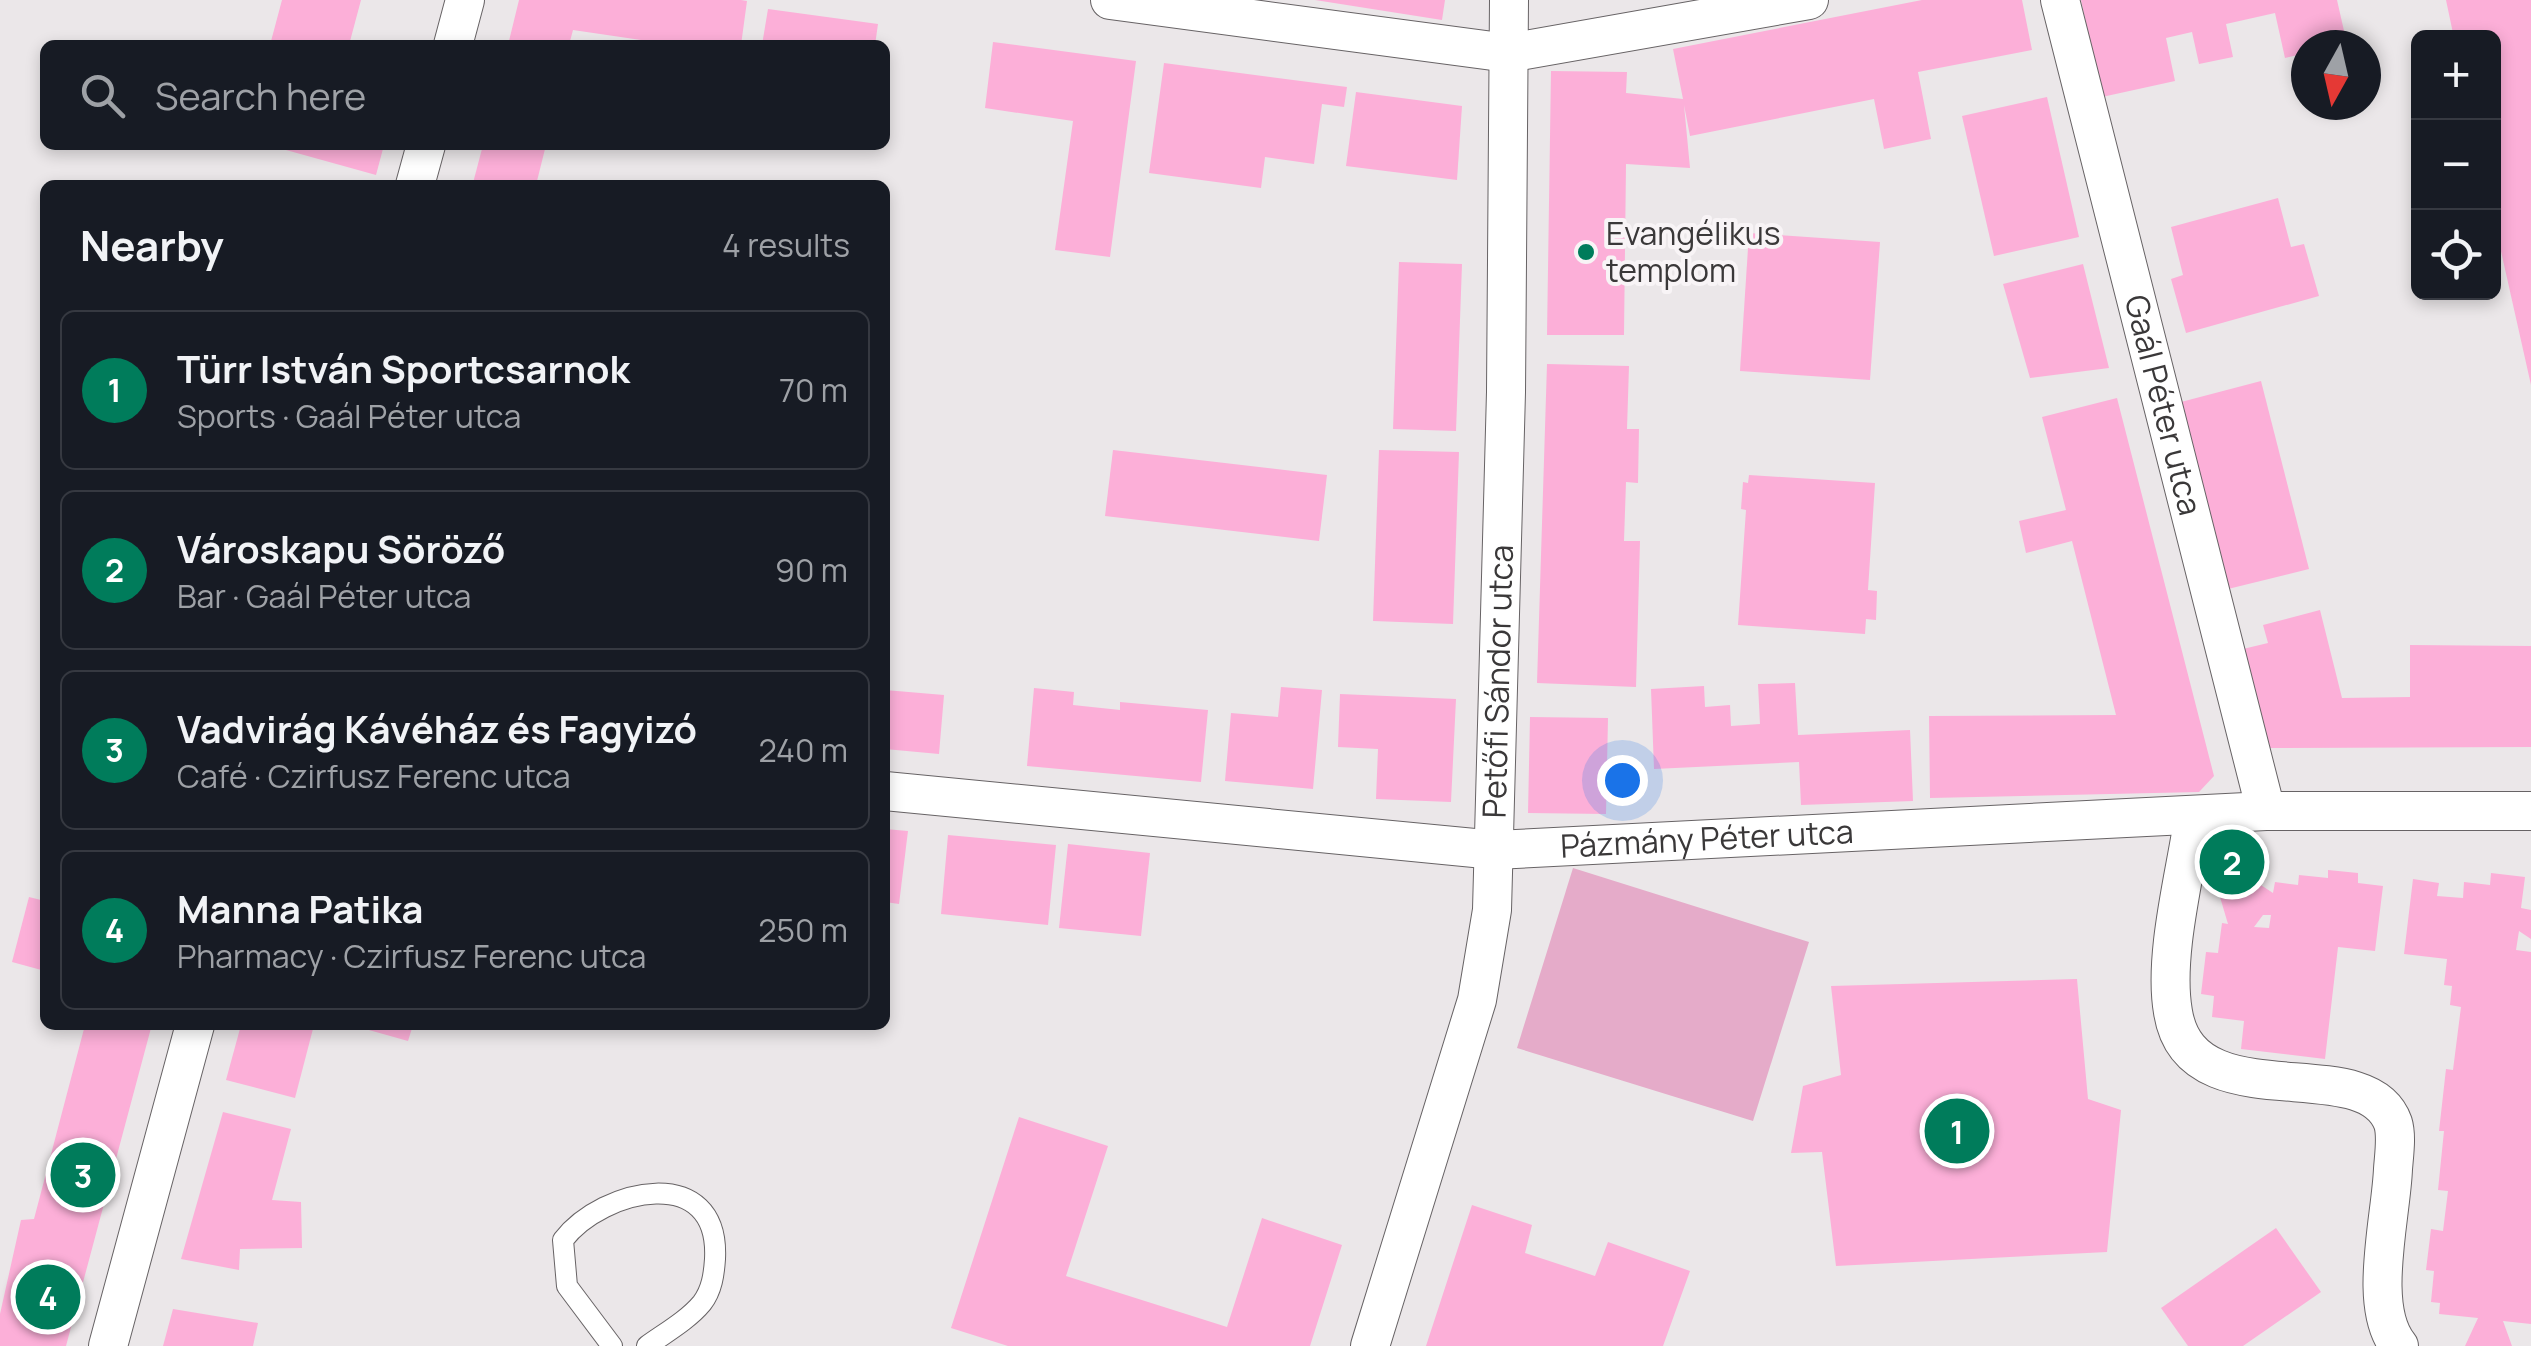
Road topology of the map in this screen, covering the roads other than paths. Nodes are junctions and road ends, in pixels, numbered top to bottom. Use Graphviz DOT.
graph roads {
  1 [pos="465,0"];
  2 [pos="1110,0"];
  3 [pos="1509,0"];
  4 [pos="1808,0"];
  5 [pos="2060,0"];
  6 [pos="454,40"];
  7 [pos="1508,53"];
  8 [pos="425,150"];
  9 [pos="416,180"];
  10 [pos="890,791"];
  11 [pos="2266,811"];
  12 [pos="2531,811"];
  13 [pos="2194,815"];
  14 [pos="1496,850"];
  15 [pos="194,1030"];
  16 [pos="108,1346"];
  17 [pos="612,1346"];
  18 [pos="647,1346"];
  19 [pos="1370,1346"];
  20 [pos="2400,1346"];
  1 -- 6 [label="street"];
  2 -- 7 [label="street"];
  3 -- 7 [label="street, Petőfi Sándor utca"];
  4 -- 7 [label="street"];
  5 -- 11 [label="street, Gaál Péter utca"];
  7 -- 14 [label="street, Petőfi Sándor utca"];
  8 -- 9 [label="street"];
  10 -- 14 [label="street, Pázmány Péter utca"];
  11 -- 12 [label="street, Pázmány Péter utca"];
  11 -- 13 [label="street, Pázmány Péter utca"];
  13 -- 14 [label="street, Pázmány Péter utca"];
  13 -- 20 [label="street"];
  14 -- 19 [label="street, Petőfi Sándor utca"];
  15 -- 16 [label="street"];
  17 -- 18 [label="lane"];
}
